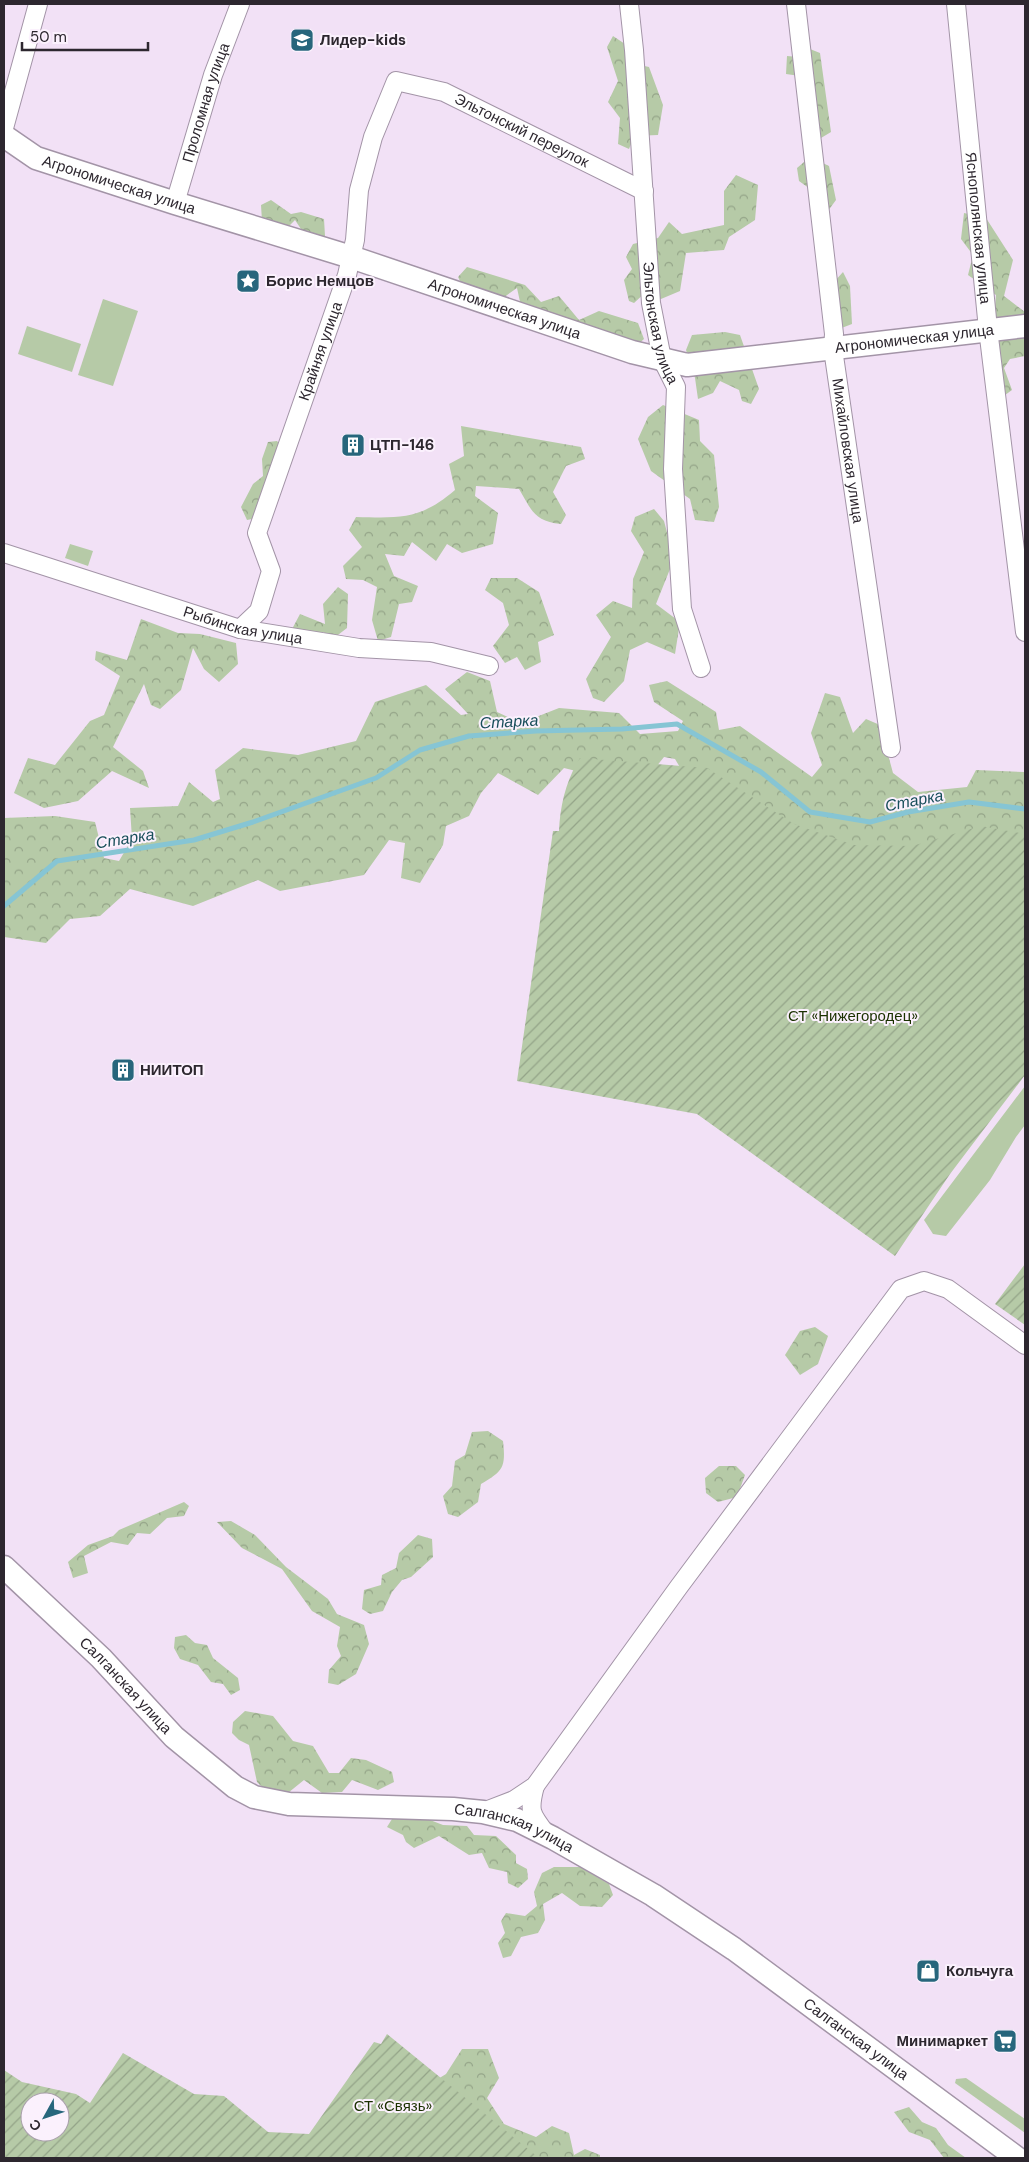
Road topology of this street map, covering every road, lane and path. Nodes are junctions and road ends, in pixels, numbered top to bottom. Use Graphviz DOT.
graph roads {
  1 [pos="38,4"];
  2 [pos="240,4"];
  3 [pos="628,4"];
  4 [pos="796,4"];
  5 [pos="956,4"];
  6 [pos="396,81"];
  7 [pos="4,128"];
  8 [pos="4,136"];
  9 [pos="644,190"];
  10 [pos="175,203"];
  11 [pos="351,257"];
  12 [pos="1025,326"];
  13 [pos="988,329"];
  14 [pos="833,349"];
  15 [pos="662,359"];
  16 [pos="4,553"];
  17 [pos="240,629"];
  18 [pos="1025,632"];
  19 [pos="489,666"];
  20 [pos="701,668"];
  21 [pos="891,748"];
  22 [pos="1025,1344"];
  23 [pos="4,1567"];
  24 [pos="534,1786"];
  25 [pos="483,1812"];
  26 [pos="547,1834"];
  27 [pos="1017,2158"];
  1 -- 7 [label="street"];
  2 -- 10 [label="street, Проломная улица"];
  3 -- 9 [label="street, Эльтонская улица"];
  4 -- 14 [label="street, Михайловская улица"];
  5 -- 13 [label="street, Яснополянская улица"];
  6 -- 9 [label="street, Эльтонский переулок"];
  6 -- 11 [label="street, Крайняя улица"];
  8 -- 10 [label="street, Агрономическая улица"];
  9 -- 15 [label="street, Эльтонская улица"];
  10 -- 11 [label="street, Агрономическая улица"];
  11 -- 15 [label="street, Агрономическая улица"];
  11 -- 17 [label="street, Крайняя улица"];
  12 -- 13 [label="street, Агрономическая улица"];
  13 -- 14 [label="street, Агрономическая улица"];
  13 -- 18 [label="street, Яснополянская улица"];
  14 -- 15 [label="street, Агрономическая улица"];
  14 -- 21 [label="street, Михайловская улица"];
  15 -- 20 [label="street, Эльтонская улица"];
  16 -- 17 [label="street, Рыбинская улица"];
  17 -- 19 [label="street, Рыбинская улица"];
  22 -- 24 [label="street"];
  23 -- 25 [label="street, Салганская улица"];
  24 -- 25 [label="street"];
  24 -- 26 [label="street"];
  25 -- 26 [label="street, Салганская улица"];
  26 -- 27 [label="street, Салганская улица"];
}
